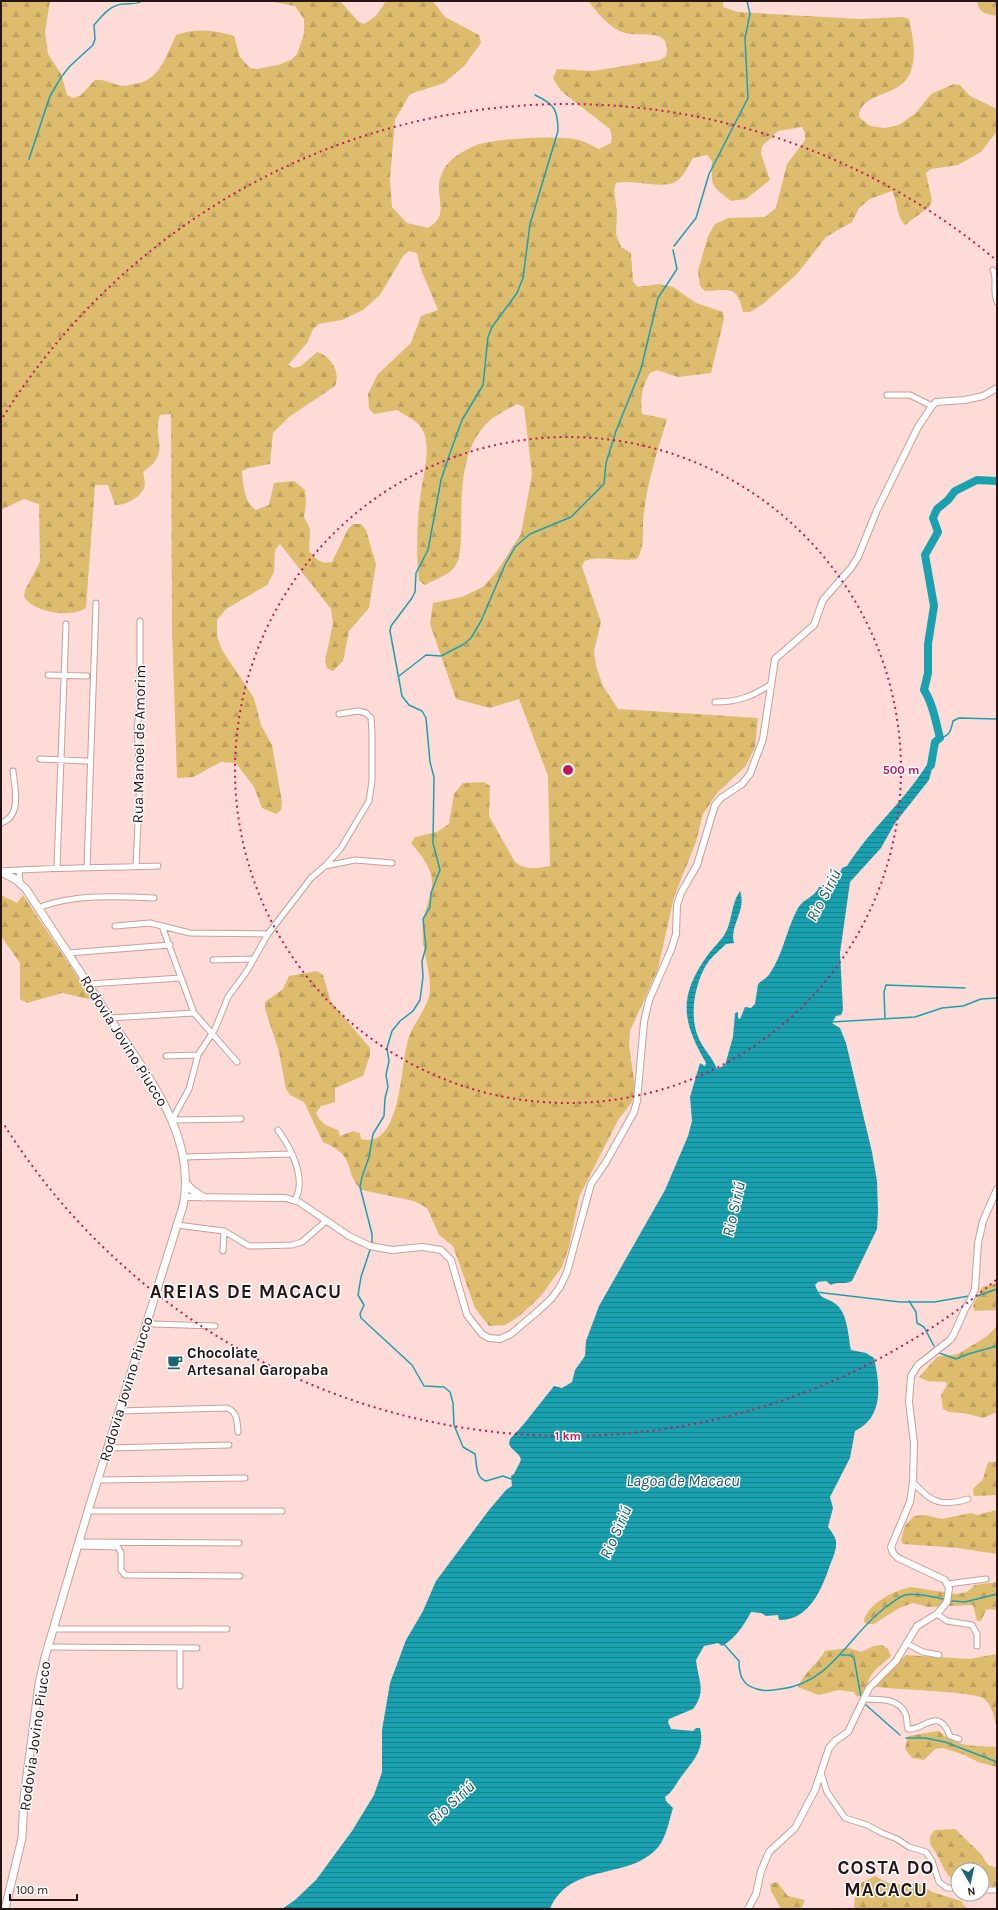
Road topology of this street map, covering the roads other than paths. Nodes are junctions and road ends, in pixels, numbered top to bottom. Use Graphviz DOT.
graph roads {
  1 [pos="993,270"];
  2 [pos="997,302"];
  3 [pos="997,388"];
  4 [pos="887,395"];
  5 [pos="932,406"];
  6 [pos="96,604"];
  7 [pos="140,621"];
  8 [pos="66,624"];
  9 [pos="48,675"];
  10 [pos="64,676"];
  11 [pos="88,676"];
  12 [pos="770,685"];
  13 [pos="714,702"];
  14 [pos="339,714"];
  15 [pos="40,760"];
  16 [pos="61,760"];
  17 [pos="87,761"];
  18 [pos="13,772"];
  19 [pos="1,823"];
  20 [pos="392,863"];
  21 [pos="136,866"];
  22 [pos="158,866"];
  23 [pos="325,866"];
  24 [pos="57,867"];
  25 [pos="86,868"];
  26 [pos="19,870"];
  27 [pos="1,872"];
  28 [pos="20,882"];
  29 [pos="154,898"];
  30 [pos="38,908"];
  31 [pos="114,926"];
  32 [pos="162,926"];
  33 [pos="268,934"];
  34 [pos="170,945"];
  35 [pos="68,953"];
  36 [pos="254,959"];
  37 [pos="213,960"];
  38 [pos="181,978"];
  39 [pos="88,984"];
  40 [pos="194,1013"];
  41 [pos="110,1018"];
  42 [pos="212,1033"];
  43 [pos="198,1055"];
  44 [pos="166,1056"];
  45 [pos="237,1062"];
  46 [pos="241,1119"];
  47 [pos="172,1120"];
  48 [pos="278,1130"];
  49 [pos="292,1154"];
  50 [pos="183,1157"];
  51 [pos="186,1183"];
  52 [pos="997,1189"];
  53 [pos="185,1197"];
  54 [pos="203,1197"];
  55 [pos="295,1200"];
  56 [pos="326,1221"];
  57 [pos="177,1226"];
  58 [pos="224,1231"];
  59 [pos="223,1251"];
  60 [pos="147,1322"];
  61 [pos="215,1326"];
  62 [pos="119,1411"];
  63 [pos="238,1432"];
  64 [pos="229,1445"];
  65 [pos="108,1448"];
  66 [pos="245,1478"];
  67 [pos="98,1480"];
  68 [pos="913,1482"];
  69 [pos="968,1499"];
  70 [pos="88,1511"];
  71 [pos="282,1511"];
  72 [pos="239,1543"];
  73 [pos="78,1544"];
  74 [pos="240,1576"];
  75 [pos="986,1579"];
  76 [pos="948,1584"];
  77 [pos="936,1614"];
  78 [pos="53,1628"];
  79 [pos="227,1629"];
  80 [pos="906,1643"];
  81 [pos="977,1646"];
  82 [pos="48,1647"];
  83 [pos="197,1648"];
  84 [pos="180,1649"];
  85 [pos="939,1655"];
  86 [pos="180,1686"];
  87 [pos="864,1699"];
  88 [pos="959,1739"];
  89 [pos="821,1773"];
  90 [pos="950,1888"];
  91 [pos="5,1909"];
  92 [pos="748,1909"];
  1 -- 2 [label="street"];
  3 -- 5 [label="street"];
  4 -- 5 [label="street"];
  5 -- 12 [label="street"];
  6 -- 25 [label="street"];
  7 -- 21 [label="street, Rua Manoel de Amorim"];
  8 -- 10 [label="street"];
  9 -- 10 [label="street"];
  10 -- 11 [label="street"];
  10 -- 16 [label="street"];
  12 -- 13 [label="street"];
  12 -- 56 [label="street"];
  14 -- 23 [label="street"];
  15 -- 16 [label="street"];
  16 -- 17 [label="street"];
  16 -- 24 [label="street"];
  18 -- 19 [label="street"];
  20 -- 23 [label="street"];
  21 -- 22 [label="street"];
  21 -- 25 [label="street"];
  23 -- 33 [label="street"];
  24 -- 25 [label="street"];
  24 -- 26 [label="street"];
  26 -- 27 [label="street"];
  26 -- 28 [label="street"];
  27 -- 28 [label="main road, Rodovia Jovino Piucco"];
  28 -- 30 [label="main road, Rodovia Jovino Piucco"];
  29 -- 30 [label="street"];
  30 -- 35 [label="main road, Rodovia Jovino Piucco"];
  31 -- 32 [label="street"];
  32 -- 33 [label="street"];
  32 -- 34 [label="street"];
  33 -- 36 [label="street"];
  34 -- 35 [label="street"];
  34 -- 38 [label="street"];
  35 -- 39 [label="main road, Rodovia Jovino Piucco"];
  36 -- 37 [label="street"];
  36 -- 42 [label="street"];
  38 -- 39 [label="street"];
  38 -- 40 [label="street"];
  39 -- 41 [label="main road, Rodovia Jovino Piucco"];
  40 -- 41 [label="street"];
  40 -- 42 [label="street"];
  41 -- 47 [label="main road, Rodovia Jovino Piucco"];
  42 -- 43 [label="street"];
  42 -- 45 [label="street"];
  43 -- 44 [label="street"];
  43 -- 47 [label="street"];
  46 -- 47 [label="street"];
  47 -- 50 [label="main road, Rodovia Jovino Piucco"];
  48 -- 49 [label="street"];
  49 -- 50 [label="street"];
  49 -- 55 [label="street"];
  50 -- 51 [label="main road, Rodovia Jovino Piucco"];
  51 -- 53 [label="main road, Rodovia Jovino Piucco"];
  51 -- 54 [label="main road"];
  52 -- 68 [label="street"];
  53 -- 54 [label="street"];
  53 -- 57 [label="main road, Rodovia Jovino Piucco"];
  54 -- 55 [label="street"];
  55 -- 56 [label="street"];
  56 -- 58 [label="street"];
  57 -- 58 [label="street"];
  57 -- 60 [label="main road, Rodovia Jovino Piucco"];
  58 -- 59 [label="street"];
  60 -- 61 [label="street"];
  60 -- 62 [label="main road, Rodovia Jovino Piucco"];
  62 -- 63 [label="street"];
  62 -- 65 [label="main road, Rodovia Jovino Piucco"];
  64 -- 65 [label="street"];
  65 -- 67 [label="main road, Rodovia Jovino Piucco"];
  66 -- 67 [label="street"];
  67 -- 70 [label="main road, Rodovia Jovino Piucco"];
  68 -- 69 [label="street"];
  68 -- 76 [label="street"];
  70 -- 71 [label="street"];
  70 -- 73 [label="main road, Rodovia Jovino Piucco"];
  72 -- 73 [label="street"];
  73 -- 74 [label="street"];
  73 -- 78 [label="main road, Rodovia Jovino Piucco"];
  75 -- 76 [label="street"];
  76 -- 77 [label="street"];
  77 -- 80 [label="street"];
  77 -- 81 [label="street"];
  78 -- 79 [label="street"];
  78 -- 82 [label="main road, Rodovia Jovino Piucco"];
  80 -- 85 [label="street"];
  80 -- 87 [label="street"];
  82 -- 84 [label="street"];
  82 -- 91 [label="main road, Rodovia Jovino Piucco"];
  83 -- 84 [label="street"];
  84 -- 86 [label="street"];
  87 -- 88 [label="street"];
  87 -- 89 [label="street"];
  89 -- 90 [label="street"];
  89 -- 92 [label="street"];
}
